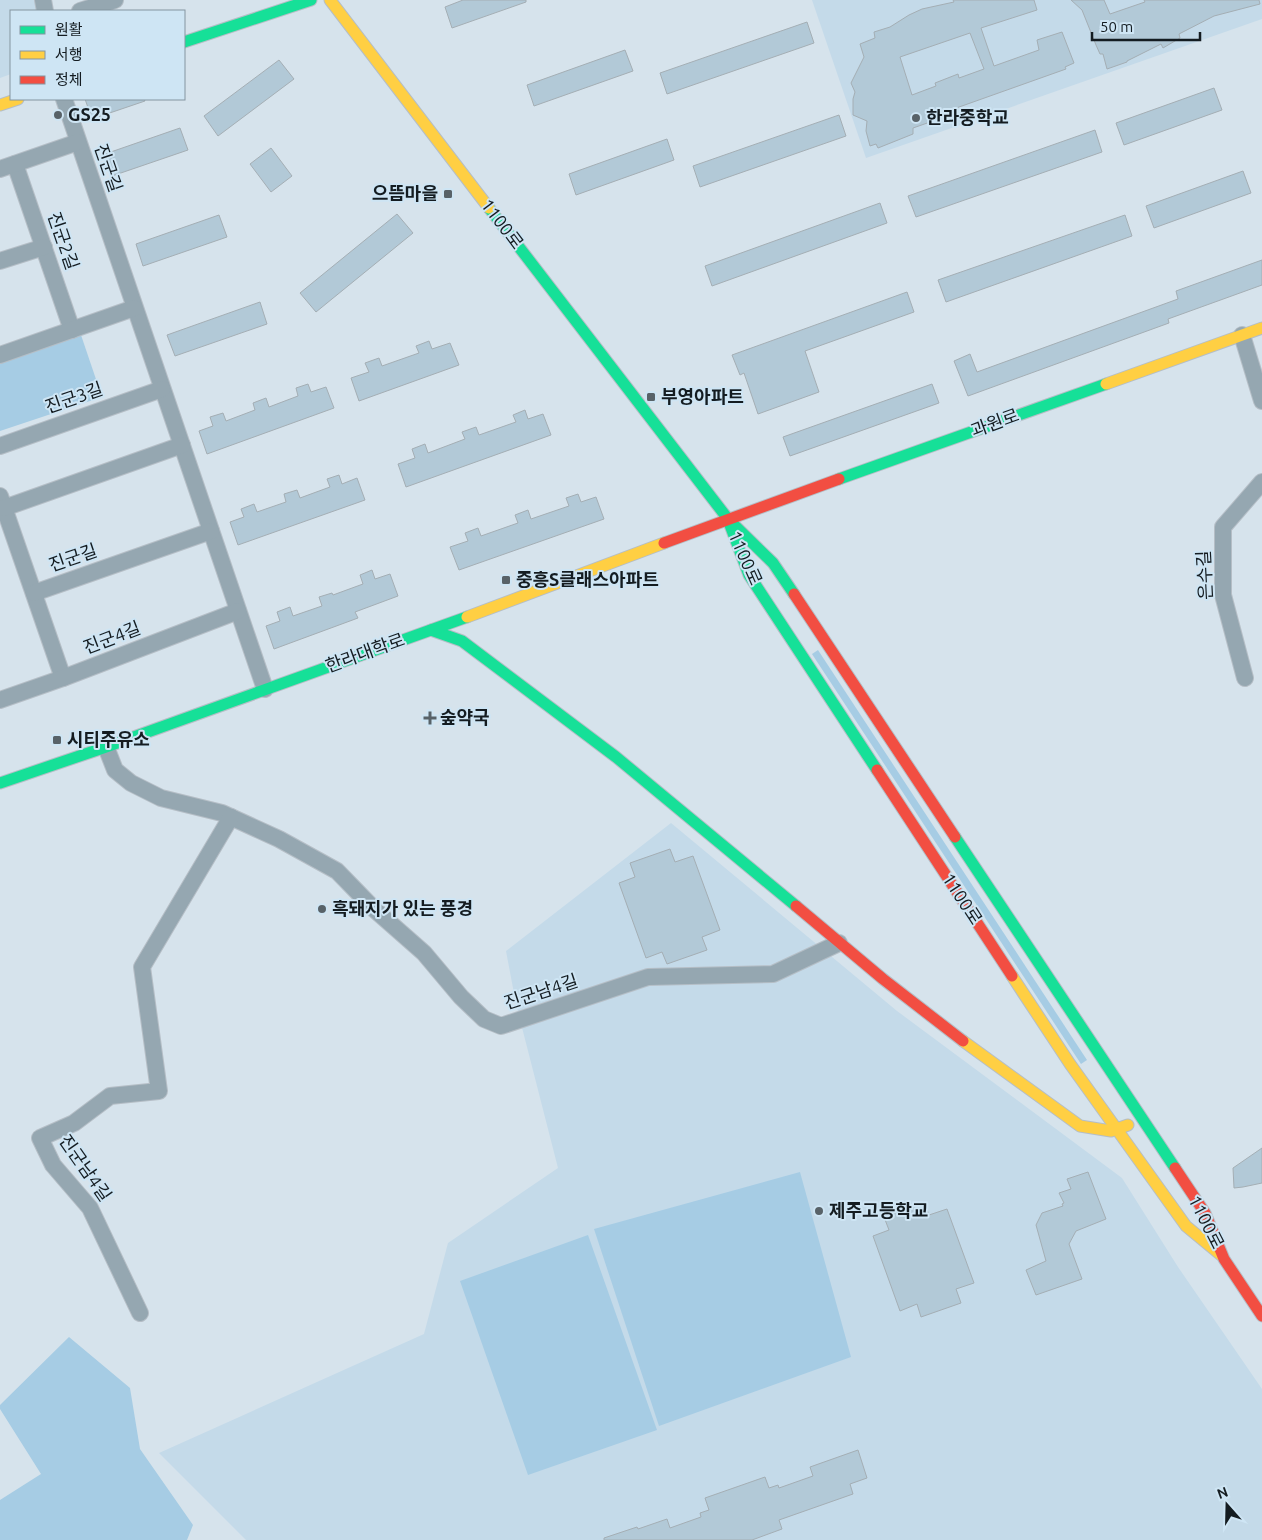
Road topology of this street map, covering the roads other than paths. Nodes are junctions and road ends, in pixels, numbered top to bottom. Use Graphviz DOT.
graph roads {
  1 [pos="115,0"];
  2 [pos="311,0"];
  3 [pos="330,0"];
  4 [pos="83,10"];
  5 [pos="185,42"];
  6 [pos="15,100"];
  7 [pos="64,100"];
  8 [pos="0,105"];
  9 [pos="78,142"];
  10 [pos="8,166"];
  11 [pos="44,247"];
  12 [pos="0,261"];
  13 [pos="134,308"];
  14 [pos="1262,328"];
  15 [pos="72,330"];
  16 [pos="1242,335"];
  17 [pos="0,355"];
  18 [pos="162,389"];
  19 [pos="1262,401"];
  20 [pos="182,445"];
  21 [pos="0,446"];
  22 [pos="1262,482"];
  23 [pos="2,502"];
  24 [pos="728,519"];
  25 [pos="211,531"];
  26 [pos="34,593"];
  27 [pos="238,611"];
  28 [pos="431,630"];
  29 [pos="63,678"];
  30 [pos="1245,678"];
  31 [pos="265,689"];
  32 [pos="0,700"];
  33 [pos="106,747"];
  34 [pos="1,780"];
  35 [pos="231,817"];
  36 [pos="839,943"];
  37 [pos="1070,1064"];
  38 [pos="1033,1092"];
  39 [pos="1140,1116"];
  40 [pos="1080,1126"];
  41 [pos="1119,1131"];
  42 [pos="1104,1144"];
  43 [pos="1120,1156"];
  44 [pos="1160,1189"];
  45 [pos="1224,1258"];
  46 [pos="140,1314"];
  47 [pos="1262,1316"];
  1 -- 4 [label="street"];
  2 -- 5 [label="main road"];
  3 -- 24 [label="main road, 1100로"];
  6 -- 8 [label="main road"];
  7 -- 9 [label="street, 진군길"];
  9 -- 10 [label="street, 진군2길"];
  9 -- 13 [label="street, 진군길"];
  10 -- 11 [label="street, 진군2길"];
  11 -- 12 [label="street"];
  11 -- 15 [label="street, 진군2길"];
  13 -- 15 [label="street"];
  13 -- 18 [label="street, 진군길"];
  14 -- 16 [label="main road, 과원로"];
  15 -- 17 [label="street"];
  16 -- 19 [label="street"];
  16 -- 24 [label="main road, 과원로"];
  18 -- 20 [label="street, 진군길"];
  18 -- 21 [label="street, 진군3길"];
  20 -- 23 [label="street"];
  20 -- 25 [label="street, 진군길"];
  22 -- 30 [label="street, 은수길"];
  23 -- 26 [label="street"];
  24 -- 28 [label="main road, 한라대학로"];
  24 -- 37 [label="main road, 1100로"];
  24 -- 39 [label="main road, 1100로"];
  25 -- 26 [label="street, 진군길"];
  25 -- 27 [label="street, 진군길"];
  26 -- 29 [label="street, 진군길"];
  27 -- 29 [label="street, 진군4길"];
  27 -- 31 [label="street, 진군길"];
  28 -- 31 [label="main road, 한라대학로"];
  28 -- 36 [label="main road"];
  29 -- 32 [label="street, 진군4길"];
  31 -- 33 [label="main road, 한라대학로"];
  33 -- 34 [label="main road, 한라대학로"];
  33 -- 35 [label="street, 진군남4길"];
  35 -- 36 [label="street, 진군남4길"];
  35 -- 46 [label="street, 진군남4길"];
  36 -- 38 [label="main road"];
  37 -- 38 [label="main road"];
  37 -- 41 [label="main road, 1100로"];
  38 -- 40 [label="main road"];
  39 -- 41 [label="main road"];
  39 -- 45 [label="main road, 1100로"];
  40 -- 41 [label="main road"];
  40 -- 42 [label="main road"];
  41 -- 44 [label="main road, 1100로"];
  43 -- 44 [label="main road"];
  44 -- 45 [label="main road, 1100로"];
  45 -- 47 [label="main road, 1100로"];
}
